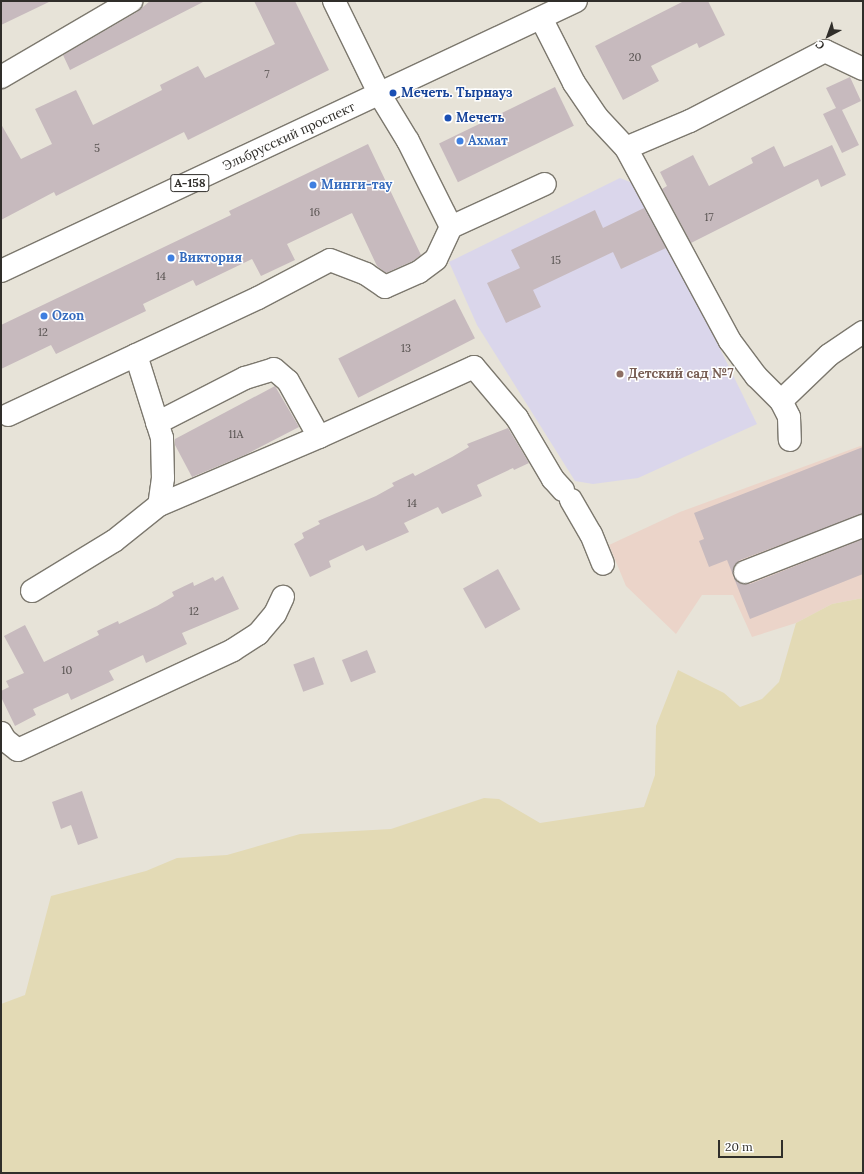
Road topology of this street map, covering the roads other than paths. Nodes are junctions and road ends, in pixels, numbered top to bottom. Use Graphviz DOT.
graph roads {
  1 [pos="131,1"];
  2 [pos="334,1"];
  3 [pos="576,1"];
  4 [pos="549,10"];
  5 [pos="863,69"];
  6 [pos="1,77"];
  7 [pos="380,95"];
  8 [pos="626,148"];
  9 [pos="545,184"];
  10 [pos="451,227"];
  11 [pos="1,271"];
  12 [pos="863,332"];
  13 [pos="136,354"];
  14 [pos="781,401"];
  15 [pos="8,415"];
  16 [pos="157,423"];
  17 [pos="319,437"];
  18 [pos="790,440"];
  19 [pos="159,505"];
  20 [pos="863,526"];
  21 [pos="603,564"];
  22 [pos="745,572"];
  23 [pos="32,591"];
  24 [pos="283,597"];
  25 [pos="1,732"];
  1 -- 6 [label="main road"];
  2 -- 7 [label="main road"];
  3 -- 4 [label="main road, Эльбрусский проспект / А-158"];
  4 -- 7 [label="main road, Эльбрусский проспект / А-158"];
  4 -- 8 [label="main road"];
  5 -- 8 [label="main road"];
  7 -- 10 [label="main road"];
  7 -- 11 [label="main road, Эльбрусский проспект / А-158"];
  8 -- 14 [label="main road"];
  9 -- 10 [label="main road"];
  10 -- 13 [label="main road"];
  12 -- 14 [label="main road"];
  13 -- 15 [label="main road"];
  13 -- 16 [label="main road"];
  14 -- 18 [label="main road"];
  16 -- 17 [label="main road"];
  16 -- 19 [label="main road"];
  17 -- 19 [label="main road"];
  17 -- 21 [label="main road"];
  19 -- 23 [label="main road"];
  20 -- 22 [label="main road"];
  24 -- 25 [label="main road"];
}
